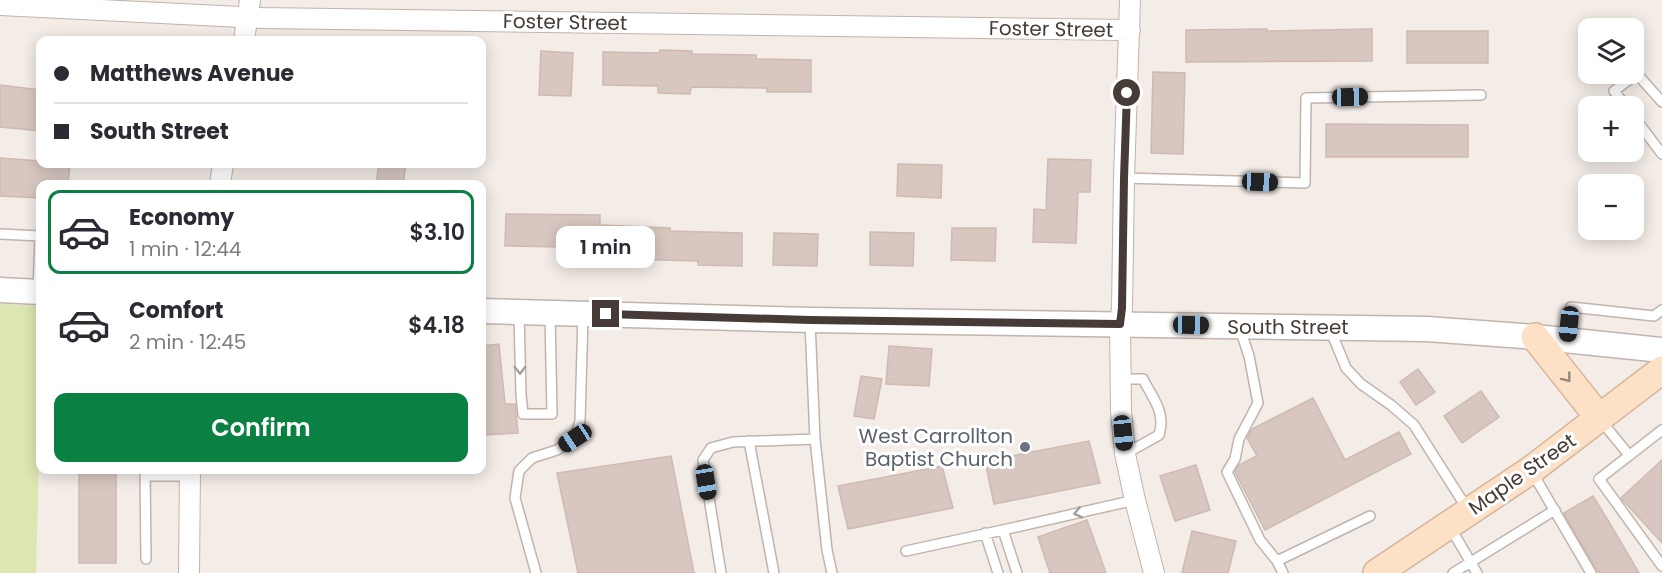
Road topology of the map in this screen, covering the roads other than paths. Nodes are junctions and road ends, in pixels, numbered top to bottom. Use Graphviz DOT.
graph roads {
  1 [pos="1130,0"];
  2 [pos="0,5"];
  3 [pos="249,9"];
  4 [pos="1130,30"];
  5 [pos="245,36"];
  6 [pos="1480,95"];
  7 [pos="1618,96"];
  8 [pos="1662,102"];
  9 [pos="1644,130"];
  10 [pos="1662,154"];
  11 [pos="1124,178"];
  12 [pos="0,234"];
  13 [pos="36,236"];
  14 [pos="0,290"];
  15 [pos="36,292"];
  16 [pos="1662,310"];
  17 [pos="486,311"];
  18 [pos="519,311"];
  19 [pos="550,312"];
  20 [pos="583,313"];
  21 [pos="810,320"];
  22 [pos="1120,324"];
  23 [pos="1239,326"];
  24 [pos="1330,326"];
  25 [pos="1535,337"];
  26 [pos="1567,341"];
  27 [pos="1662,350"];
  28 [pos="1120,379"];
  29 [pos="1657,379"];
  30 [pos="1600,419"];
  31 [pos="1662,430"];
  32 [pos="815,439"];
  33 [pos="749,441"];
  34 [pos="1125,454"];
  35 [pos="1629,455"];
  36 [pos="1531,470"];
  37 [pos="145,474"];
  38 [pos="190,474"];
  39 [pos="1135,500"];
  40 [pos="1555,510"];
  41 [pos="1370,516"];
  42 [pos="1459,518"];
  43 [pos="1003,530"];
  44 [pos="985,533"];
  45 [pos="906,551"];
  46 [pos="146,559"];
  47 [pos="1277,561"];
  48 [pos="1470,562"];
  49 [pos="1662,566"];
  50 [pos="189,573"];
  51 [pos="536,573"];
  52 [pos="721,573"];
  53 [pos="774,573"];
  54 [pos="832,573"];
  55 [pos="998,573"];
  56 [pos="1017,573"];
  57 [pos="1154,573"];
  58 [pos="1283,573"];
  59 [pos="1377,573"];
  60 [pos="1453,573"];
  61 [pos="1477,573"];
  62 [pos="1591,573"];
  1 -- 4 [label="street"];
  2 -- 3 [label="street, Foster Street"];
  3 -- 4 [label="street, Foster Street"];
  3 -- 5 [label="street"];
  4 -- 11 [label="street"];
  6 -- 11 [label="lane"];
  7 -- 8 [label="lane"];
  9 -- 10 [label="lane"];
  11 -- 22 [label="street"];
  12 -- 13 [label="lane"];
  14 -- 15 [label="street"];
  16 -- 26 [label="lane"];
  17 -- 18 [label="street, South Street"];
  18 -- 19 [label="street, South Street"];
  18 -- 19 [label="lane, one-way"];
  19 -- 20 [label="street, South Street"];
  20 -- 21 [label="street, South Street"];
  20 -- 51 [label="lane"];
  21 -- 22 [label="street, South Street"];
  21 -- 32 [label="lane"];
  22 -- 23 [label="street, South Street"];
  22 -- 28 [label="street"];
  23 -- 24 [label="street, South Street"];
  23 -- 47 [label="lane"];
  24 -- 25 [label="street, South Street"];
  24 -- 42 [label="lane"];
  25 -- 26 [label="street, South Street"];
  25 -- 30 [label="main road, one-way"];
  26 -- 27 [label="street, South Street"];
  28 -- 34 [label="street"];
  28 -- 34 [label="lane"];
  29 -- 30 [label="main road, Maple Street"];
  30 -- 35 [label="lane"];
  30 -- 36 [label="main road, Maple Street"];
  31 -- 35 [label="lane"];
  32 -- 33 [label="lane"];
  32 -- 54 [label="lane"];
  33 -- 52 [label="lane"];
  33 -- 53 [label="lane"];
  34 -- 39 [label="street"];
  35 -- 49 [label="lane"];
  36 -- 40 [label="lane"];
  36 -- 42 [label="main road, Maple Street"];
  37 -- 46 [label="lane"];
  38 -- 50 [label="street"];
  39 -- 43 [label="lane, one-way"];
  39 -- 57 [label="street"];
  40 -- 48 [label="lane"];
  40 -- 62 [label="lane"];
  41 -- 47 [label="lane"];
  42 -- 48 [label="lane"];
  42 -- 59 [label="main road, Maple Street"];
  43 -- 44 [label="lane"];
  43 -- 56 [label="lane"];
  44 -- 45 [label="lane"];
  44 -- 55 [label="lane"];
  47 -- 58 [label="lane"];
  48 -- 60 [label="lane"];
  48 -- 61 [label="lane"];
}
